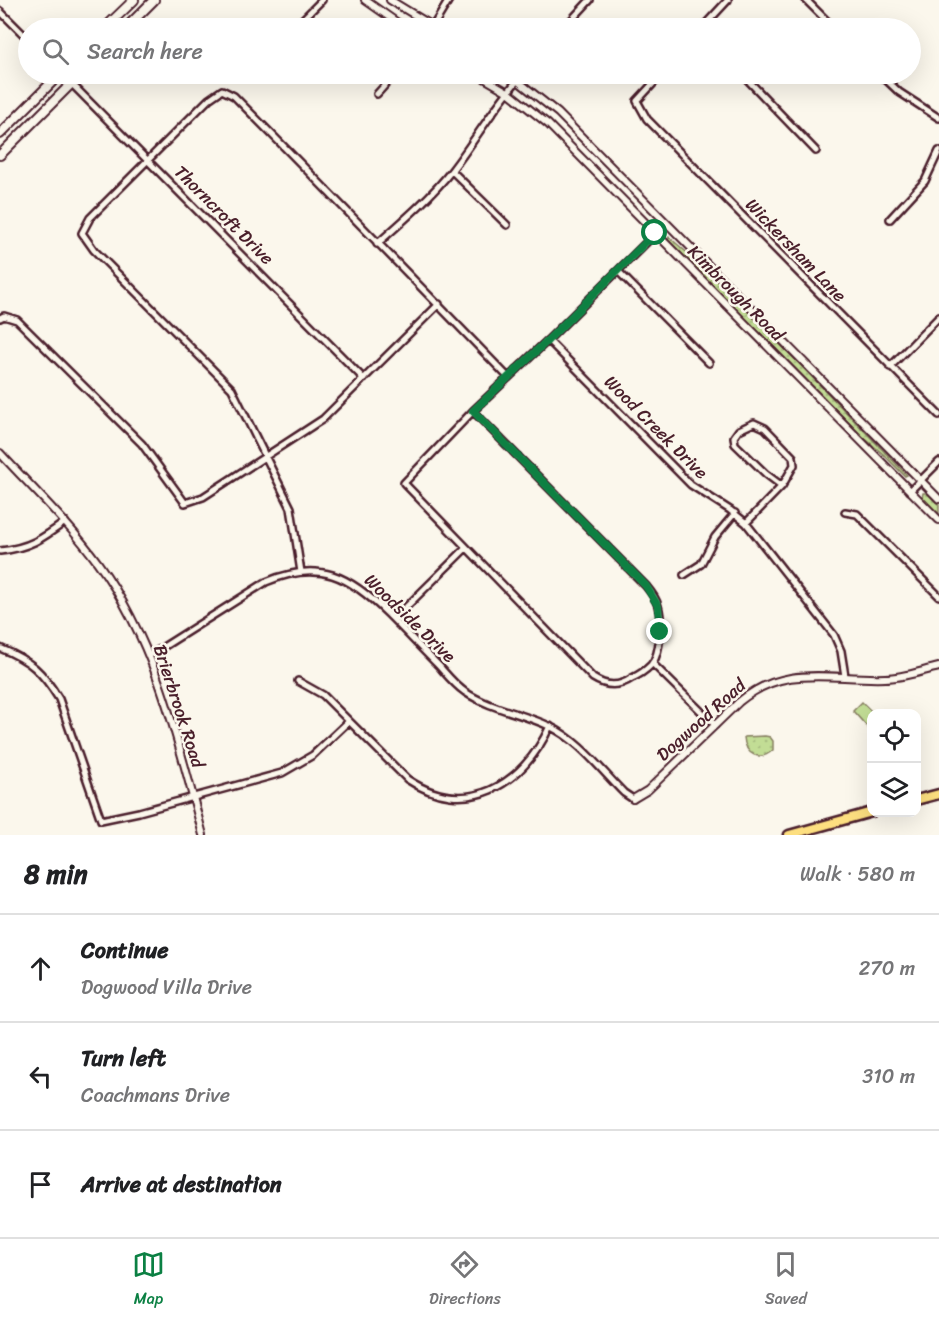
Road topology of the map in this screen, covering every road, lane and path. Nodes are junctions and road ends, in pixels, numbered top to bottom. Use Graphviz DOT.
graph roads {
  1 [pos="134,0"];
  2 [pos="154,0"];
  3 [pos="322,0"];
  4 [pos="365,0"];
  5 [pos="390,0"];
  6 [pos="449,0"];
  7 [pos="590,0"];
  8 [pos="728,0"];
  9 [pos="806,0"];
  10 [pos="0,11"];
  11 [pos="115,18"];
  12 [pos="136,18"];
  13 [pos="304,18"];
  14 [pos="391,18"];
  15 [pos="418,18"];
  16 [pos="439,18"];
  17 [pos="573,18"];
  18 [pos="711,18"];
  19 [pos="824,18"];
  20 [pos="18,29"];
  21 [pos="51,84"];
  22 [pos="71,84"];
  23 [pos="73,84"];
  24 [pos="386,84"];
  25 [pos="494,84"];
  26 [pos="514,84"];
  27 [pos="524,84"];
  28 [pos="653,84"];
  29 [pos="752,84"];
  30 [pos="891,84"];
  31 [pos="508,92"];
  32 [pos="377,94"];
  33 [pos="939,118"];
  34 [pos="0,134"];
  35 [pos="816,151"];
  36 [pos="939,151"];
  37 [pos="0,155"];
  38 [pos="148,160"];
  39 [pos="452,171"];
  40 [pos="890,219"];
  41 [pos="666,223"];
  42 [pos="507,225"];
  43 [pos="655,233"];
  44 [pos="377,244"];
  45 [pos="618,271"];
  46 [pos="439,304"];
  47 [pos="2,317"];
  48 [pos="939,317"];
  49 [pos="548,340"];
  50 [pos="709,363"];
  51 [pos="890,368"];
  52 [pos="508,377"];
  53 [pos="364,378"];
  54 [pos="473,411"];
  55 [pos="939,415"];
  56 [pos="0,453"];
  57 [pos="266,455"];
  58 [pos="939,462"];
  59 [pos="921,480"];
  60 [pos="782,486"];
  61 [pos="910,491"];
  62 [pos="939,499"];
  63 [pos="845,512"];
  64 [pos="735,513"];
  65 [pos="939,520"];
  66 [pos="65,522"];
  67 [pos="746,523"];
  68 [pos="466,548"];
  69 [pos="0,551"];
  70 [pos="301,572"];
  71 [pos="684,575"];
  72 [pos="939,596"];
  73 [pos="394,619"];
  74 [pos="0,648"];
  75 [pos="149,656"];
  76 [pos="652,664"];
  77 [pos="939,666"];
  78 [pos="845,676"];
  79 [pos="298,681"];
  80 [pos="349,721"];
  81 [pos="715,725"];
  82 [pos="550,726"];
  83 [pos="939,794"];
  84 [pos="193,797"];
  85 [pos="633,799"];
  86 [pos="921,799"];
  87 [pos="867,814"];
  88 [pos="203,835"];
  89 [pos="789,835"];
  1 -- 11 [label="main road"];
  2 -- 12 [label="main road"];
  3 -- 13 [label="street"];
  4 -- 14 [label="street"];
  5 -- 15 [label="street"];
  6 -- 16 [label="street"];
  7 -- 17 [label="street"];
  8 -- 18 [label="street"];
  9 -- 19 [label="street"];
  10 -- 20 [label="street"];
  21 -- 34 [label="main road"];
  22 -- 37 [label="main road"];
  23 -- 38 [label="street, Thorncroft Drive"];
  24 -- 32 [label="street"];
  25 -- 31 [label="street, Kimbrough Road"];
  26 -- 31 [label="street"];
  27 -- 41 [label="street, Kimbrough Road"];
  28 -- 51 [label="street, Wickersham Lane"];
  29 -- 35 [label="street"];
  30 -- 33 [label="street"];
  31 -- 39 [label="street"];
  31 -- 43 [label="street, Kimbrough Road"];
  36 -- 40 [label="street"];
  38 -- 44 [label="street"];
  38 -- 53 [label="street, Thorncroft Drive"];
  38 -- 57 [label="street"];
  39 -- 42 [label="street"];
  39 -- 44 [label="street"];
  41 -- 43 [label="street"];
  41 -- 59 [label="street, Kimbrough Road"];
  43 -- 45 [label="street"];
  43 -- 61 [label="street, Kimbrough Road"];
  44 -- 46 [label="street"];
  45 -- 49 [label="street"];
  45 -- 50 [label="street"];
  46 -- 52 [label="street"];
  46 -- 53 [label="street"];
  47 -- 57 [label="street"];
  48 -- 51 [label="street"];
  49 -- 52 [label="street"];
  49 -- 64 [label="street, Wood Creek Drive"];
  51 -- 55 [label="street, Wickersham Lane"];
  52 -- 54 [label="street"];
  53 -- 57 [label="street"];
  54 -- 68 [label="street"];
  54 -- 76 [label="street"];
  56 -- 66 [label="street, Brierbrook Road"];
  57 -- 70 [label="street"];
  58 -- 59 [label="street"];
  59 -- 61 [label="street"];
  59 -- 62 [label="street, Kimbrough Road"];
  60 -- 60 [label="street"];
  60 -- 67 [label="street"];
  61 -- 65 [label="street, Kimbrough Road"];
  63 -- 72 [label="street"];
  64 -- 67 [label="street, Wood Creek Drive"];
  64 -- 71 [label="street"];
  66 -- 69 [label="street"];
  66 -- 75 [label="street, Brierbrook Road"];
  67 -- 78 [label="street, Wood Creek Drive"];
  68 -- 73 [label="street"];
  68 -- 76 [label="street"];
  70 -- 73 [label="street, Woodside Drive"];
  70 -- 75 [label="street, Woodside Drive"];
  73 -- 82 [label="street, Woodside Drive"];
  74 -- 84 [label="street"];
  75 -- 84 [label="street, Brierbrook Road"];
  76 -- 81 [label="street"];
  77 -- 78 [label="street, Dogwood Road"];
  78 -- 81 [label="street, Dogwood Road"];
  79 -- 80 [label="street"];
  80 -- 82 [label="street"];
  80 -- 84 [label="street"];
  81 -- 85 [label="street, Dogwood Road"];
  82 -- 85 [label="street, Woodside Drive"];
  83 -- 86 [label="main road"];
  84 -- 88 [label="street, Brierbrook Road"];
  87 -- 89 [label="main road"];
}
